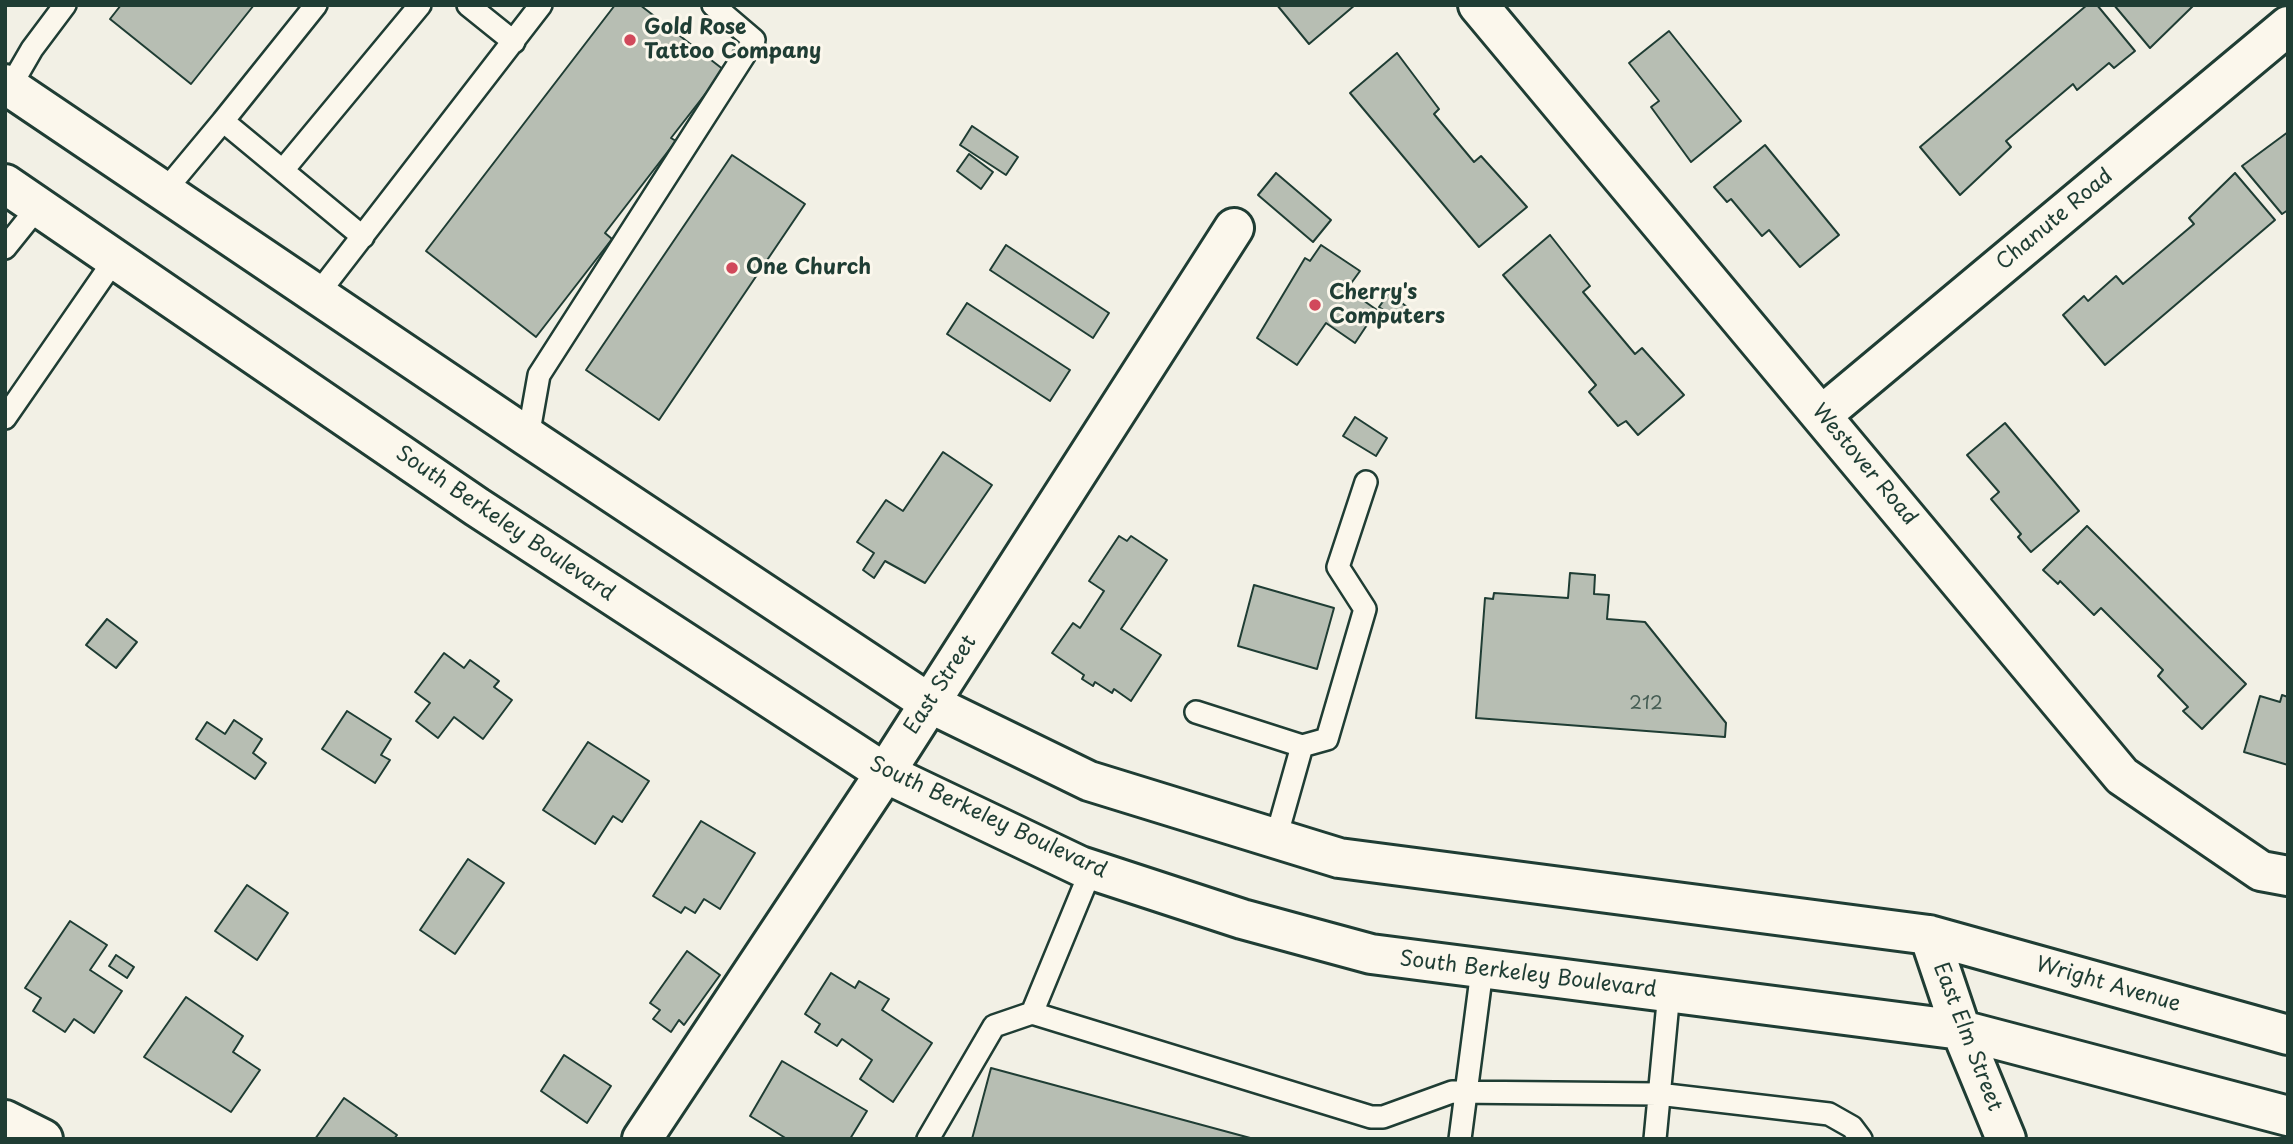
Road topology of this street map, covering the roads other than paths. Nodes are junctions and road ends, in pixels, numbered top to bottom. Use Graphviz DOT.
graph roads {
  1 [pos="65,5"];
  2 [pos="316,5"];
  3 [pos="420,5"];
  4 [pos="468,5"];
  5 [pos="541,5"];
  6 [pos="713,5"];
  7 [pos="1490,9"];
  8 [pos="2288,26"];
  9 [pos="514,42"];
  10 [pos="8,85"];
  11 [pos="223,121"];
  12 [pos="283,170"];
  13 [pos="5,184"];
  14 [pos="163,193"];
  15 [pos="38,206"];
  16 [pos="1234,228"];
  17 [pos="363,237"];
  18 [pos="5,248"];
  19 [pos="115,259"];
  20 [pos="317,295"];
  21 [pos="1822,415"];
  22 [pos="5,418"];
  23 [pos="528,438"];
  24 [pos="1366,482"];
  25 [pos="929,703"];
  26 [pos="1196,712"];
  27 [pos="1302,746"];
  28 [pos="884,773"];
  29 [pos="1276,838"];
  30 [pos="1091,870"];
  31 [pos="2288,876"];
  32 [pos="1929,935"];
  33 [pos="1482,970"];
  34 [pos="1670,992"];
  35 [pos="1032,1013"];
  36 [pos="1961,1030"];
  37 [pos="2288,1035"];
  38 [pos="1469,1091"];
  39 [pos="1658,1094"];
  40 [pos="2288,1116"];
  41 [pos="5,1120"];
  42 [pos="43,1139"];
  43 [pos="642,1139"];
  44 [pos="928,1139"];
  45 [pos="1461,1139"];
  46 [pos="1655,1139"];
  47 [pos="1861,1139"];
  48 [pos="2006,1139"];
  1 -- 10 [label="lane"];
  2 -- 11 [label="lane"];
  3 -- 12 [label="lane"];
  4 -- 9 [label="lane"];
  5 -- 9 [label="lane"];
  6 -- 23 [label="lane"];
  7 -- 21 [label="street, Westover Road"];
  8 -- 21 [label="street, Chanute Road"];
  9 -- 17 [label="lane"];
  10 -- 14 [label="street"];
  11 -- 12 [label="lane"];
  11 -- 14 [label="lane"];
  12 -- 17 [label="lane"];
  13 -- 15 [label="street, South Berkeley Boulevard"];
  14 -- 20 [label="street"];
  15 -- 18 [label="lane"];
  15 -- 19 [label="street, South Berkeley Boulevard"];
  16 -- 25 [label="street, East Street"];
  17 -- 20 [label="lane"];
  19 -- 22 [label="lane"];
  19 -- 28 [label="street, South Berkeley Boulevard"];
  20 -- 23 [label="street"];
  21 -- 31 [label="street, Westover Road"];
  23 -- 25 [label="street"];
  24 -- 27 [label="lane"];
  25 -- 28 [label="street, East Street"];
  25 -- 29 [label="street"];
  26 -- 27 [label="lane"];
  27 -- 29 [label="lane"];
  28 -- 30 [label="street, South Berkeley Boulevard"];
  28 -- 43 [label="street, East Street"];
  29 -- 32 [label="street"];
  30 -- 33 [label="street, South Berkeley Boulevard"];
  30 -- 35 [label="lane"];
  32 -- 36 [label="street, East Elm Street"];
  32 -- 37 [label="street, Wright Avenue"];
  33 -- 34 [label="street, South Berkeley Boulevard"];
  33 -- 38 [label="lane"];
  34 -- 36 [label="street, South Berkeley Boulevard"];
  34 -- 39 [label="lane"];
  35 -- 38 [label="lane"];
  35 -- 44 [label="lane"];
  36 -- 40 [label="street"];
  36 -- 48 [label="street, East Elm Street"];
  38 -- 39 [label="lane"];
  38 -- 45 [label="lane"];
  39 -- 46 [label="lane"];
  39 -- 47 [label="lane"];
  41 -- 42 [label="street"];
}
